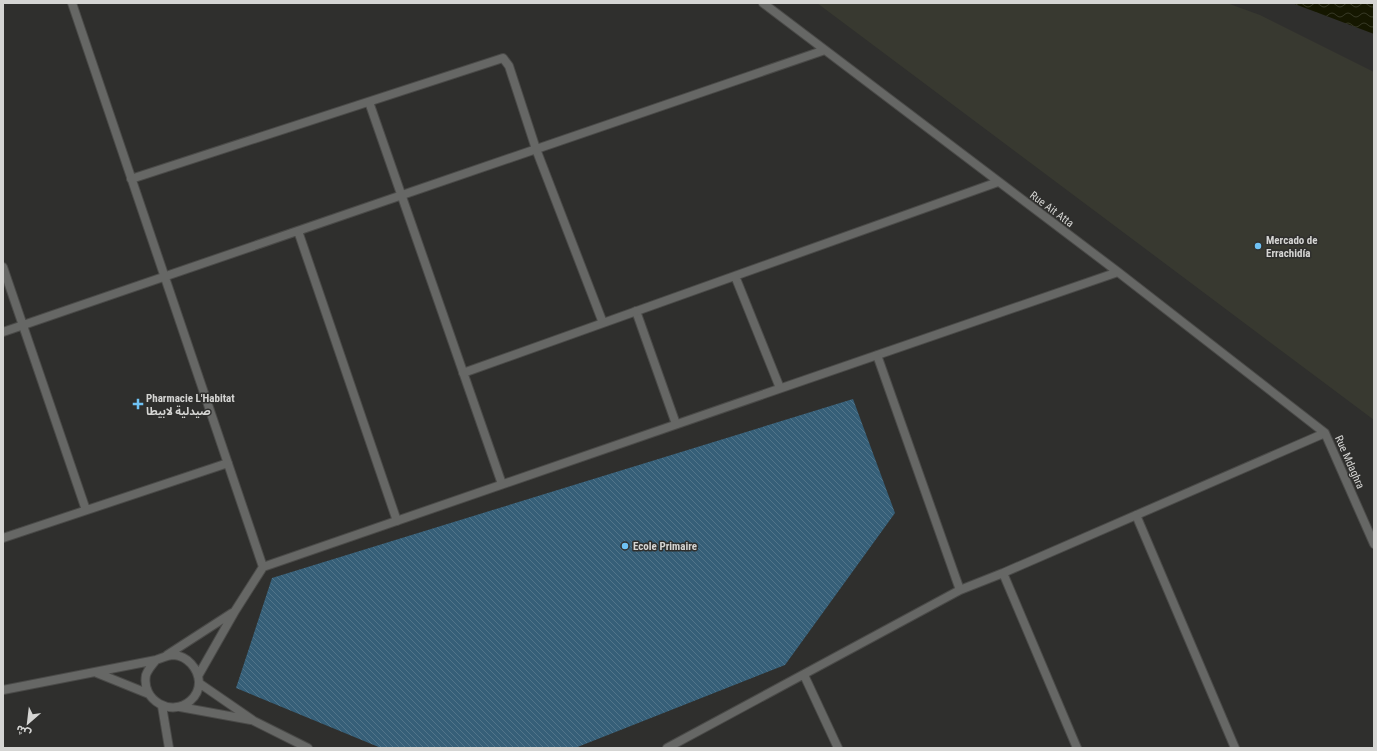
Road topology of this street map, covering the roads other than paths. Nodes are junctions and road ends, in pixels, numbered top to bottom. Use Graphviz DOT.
graph roads {
  1 [pos="72,3"];
  2 [pos="764,3"];
  3 [pos="825,50"];
  4 [pos="369,102"];
  5 [pos="536,149"];
  6 [pos="131,179"];
  7 [pos="998,182"];
  8 [pos="401,195"];
  9 [pos="298,231"];
  10 [pos="3,267"];
  11 [pos="1118,272"];
  12 [pos="165,276"];
  13 [pos="735,276"];
  14 [pos="636,312"];
  15 [pos="603,323"];
  16 [pos="23,325"];
  17 [pos="3,332"];
  18 [pos="877,355"];
  19 [pos="463,373"];
  20 [pos="780,388"];
  21 [pos="676,424"];
  22 [pos="1325,433"];
  23 [pos="228,463"];
  24 [pos="502,484"];
  25 [pos="86,510"];
  26 [pos="1136,516"];
  27 [pos="397,521"];
  28 [pos="3,538"];
  29 [pos="1374,544"];
  30 [pos="263,567"];
  31 [pos="1003,573"];
  32 [pos="960,590"];
  33 [pos="235,611"];
  34 [pos="164,656"];
  35 [pos="156,660"];
  36 [pos="96,672"];
  37 [pos="804,675"];
  38 [pos="198,679"];
  39 [pos="3,690"];
  40 [pos="149,694"];
  41 [pos="162,706"];
  42 [pos="179,707"];
  43 [pos="254,721"];
  44 [pos="169,748"];
  45 [pos="308,748"];
  46 [pos="667,748"];
  47 [pos="838,748"];
  48 [pos="1077,748"];
  49 [pos="1235,748"];
  1 -- 6 [label="street"];
  2 -- 3 [label="street, Rue Ait Atta"];
  3 -- 5 [label="street"];
  3 -- 7 [label="street, Rue Ait Atta"];
  4 -- 5 [label="street"];
  4 -- 6 [label="street"];
  4 -- 8 [label="street"];
  5 -- 8 [label="street"];
  5 -- 15 [label="street"];
  6 -- 12 [label="street"];
  7 -- 11 [label="street, Rue Ait Atta"];
  7 -- 13 [label="street"];
  8 -- 9 [label="street"];
  8 -- 19 [label="street"];
  9 -- 12 [label="street"];
  9 -- 27 [label="street"];
  10 -- 16 [label="street"];
  11 -- 18 [label="street"];
  11 -- 22 [label="street, Rue Ait Atta"];
  12 -- 16 [label="street"];
  12 -- 23 [label="street"];
  13 -- 14 [label="street"];
  13 -- 20 [label="street"];
  14 -- 15 [label="street"];
  14 -- 21 [label="street"];
  15 -- 19 [label="street"];
  16 -- 17 [label="street"];
  16 -- 25 [label="street"];
  18 -- 20 [label="street"];
  18 -- 32 [label="street"];
  19 -- 24 [label="street"];
  20 -- 21 [label="street"];
  21 -- 24 [label="street"];
  22 -- 26 [label="street"];
  22 -- 29 [label="street, Rue Mdaghra"];
  23 -- 25 [label="street"];
  23 -- 30 [label="street"];
  24 -- 27 [label="street"];
  25 -- 28 [label="street"];
  26 -- 31 [label="street"];
  26 -- 49 [label="street"];
  27 -- 30 [label="street"];
  30 -- 33 [label="street"];
  31 -- 32 [label="street"];
  31 -- 48 [label="street"];
  32 -- 37 [label="street"];
  33 -- 34 [label="street"];
  33 -- 38 [label="street"];
  34 -- 35 [label="street"];
  34 -- 38 [label="street"];
  35 -- 36 [label="street"];
  35 -- 40 [label="street"];
  36 -- 39 [label="street"];
  36 -- 40 [label="street"];
  37 -- 46 [label="street"];
  37 -- 47 [label="street"];
  38 -- 42 [label="street"];
  38 -- 43 [label="street"];
  40 -- 41 [label="street"];
  41 -- 42 [label="street"];
  41 -- 44 [label="street"];
  42 -- 43 [label="street"];
  43 -- 45 [label="street"];
}
